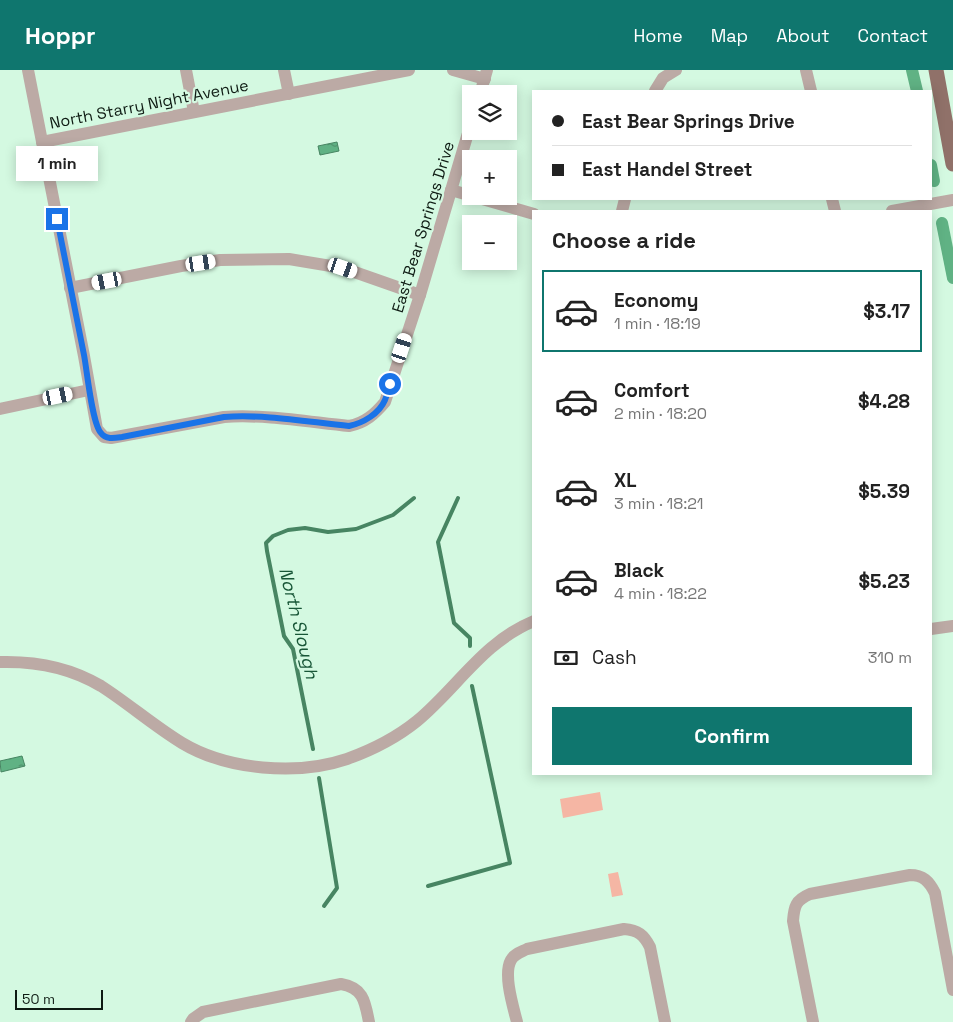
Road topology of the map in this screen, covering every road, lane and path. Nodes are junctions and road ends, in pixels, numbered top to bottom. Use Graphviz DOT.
graph roads {
  1 [pos="28,70"];
  2 [pos="186,70"];
  3 [pos="284,70"];
  4 [pos="409,70"];
  5 [pos="453,70"];
  6 [pos="676,70"];
  7 [pos="806,70"];
  8 [pos="936,70"];
  9 [pos="486,74"];
  10 [pos="656,90"];
  11 [pos="811,90"];
  12 [pos="289,94"];
  13 [pos="194,112"];
  14 [pos="466,140"];
  15 [pos="42,142"];
  16 [pos="953,164"];
  17 [pos="451,190"];
  18 [pos="953,200"];
  19 [pos="898,210"];
  20 [pos="532,213"];
  21 [pos="70,288"];
  22 [pos="420,295"];
  23 [pos="89,390"];
  24 [pos="0,409"];
  25 [pos="532,622"];
  26 [pos="953,626"];
  27 [pos="932,629"];
  28 [pos="0,662"];
  29 [pos="953,990"];
  30 [pos="192,1020"];
  31 [pos="370,1022"];
  32 [pos="516,1022"];
  33 [pos="665,1022"];
  34 [pos="813,1022"];
  1 -- 15 [label="street"];
  2 -- 13 [label="street"];
  3 -- 12 [label="street"];
  4 -- 12 [label="street, North Starry Night Avenue"];
  5 -- 9 [label="street"];
  6 -- 10 [label="street"];
  7 -- 11 [label="street"];
  8 -- 16 [label="main road"];
  12 -- 13 [label="street, North Starry Night Avenue"];
  13 -- 15 [label="street, North Starry Night Avenue"];
  14 -- 17 [label="street, East Bear Springs Drive"];
  15 -- 21 [label="street"];
  17 -- 20 [label="street"];
  17 -- 22 [label="street, East Bear Springs Drive"];
  18 -- 19 [label="street"];
  21 -- 22 [label="street"];
  21 -- 23 [label="street"];
  22 -- 23 [label="street, East Bear Springs Drive"];
  23 -- 24 [label="street"];
  25 -- 28 [label="street"];
  26 -- 27 [label="street"];
  29 -- 34 [label="street"];
  30 -- 31 [label="street"];
  32 -- 33 [label="street"];
}
